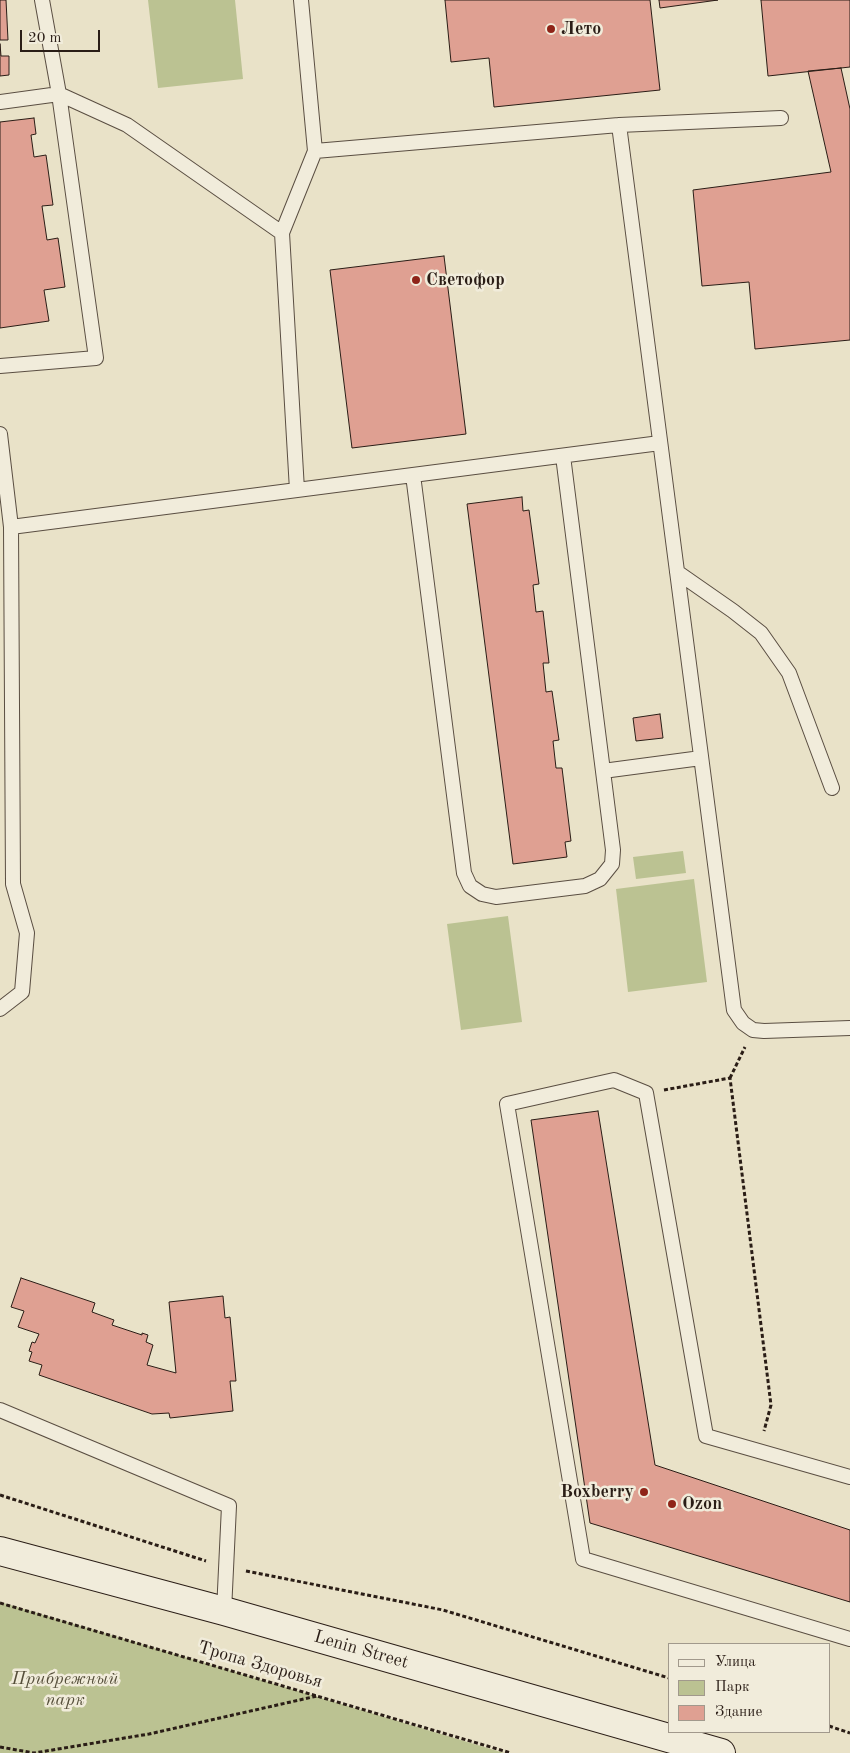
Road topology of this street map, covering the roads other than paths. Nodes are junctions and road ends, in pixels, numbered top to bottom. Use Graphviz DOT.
graph roads {
  1 [pos="42,0"];
  2 [pos="301,0"];
  3 [pos="59,94"];
  4 [pos="0,102"];
  5 [pos="781,118"];
  6 [pos="619,125"];
  7 [pos="315,151"];
  8 [pos="282,233"];
  9 [pos="0,366"];
  10 [pos="0,434"];
  11 [pos="660,443"];
  12 [pos="563,456"];
  13 [pos="413,475"];
  14 [pos="297,490"];
  15 [pos="10,527"];
  16 [pos="677,572"];
  17 [pos="702,758"];
  18 [pos="603,771"];
  19 [pos="832,788"];
  20 [pos="0,1009"];
  21 [pos="850,1028"];
  22 [pos="0,1410"];
  23 [pos="850,1477"];
  24 [pos="0,1551"];
  25 [pos="224,1611"];
  26 [pos="850,1639"];
  27 [pos="721,1753"];
  1 -- 3 [label="lane"];
  2 -- 7 [label="lane"];
  3 -- 4 [label="lane"];
  3 -- 8 [label="lane"];
  3 -- 9 [label="lane"];
  5 -- 6 [label="lane"];
  6 -- 7 [label="lane"];
  6 -- 11 [label="lane"];
  7 -- 8 [label="lane"];
  8 -- 14 [label="lane"];
  10 -- 15 [label="lane"];
  11 -- 12 [label="lane"];
  11 -- 16 [label="lane"];
  12 -- 13 [label="lane"];
  12 -- 18 [label="lane"];
  13 -- 14 [label="lane"];
  13 -- 18 [label="lane"];
  14 -- 15 [label="lane"];
  15 -- 20 [label="lane"];
  16 -- 17 [label="lane"];
  16 -- 19 [label="lane"];
  17 -- 18 [label="lane"];
  17 -- 21 [label="lane"];
  22 -- 25 [label="lane"];
  23 -- 26 [label="lane"];
  24 -- 25 [label="street, Lenin Street"];
  25 -- 27 [label="street, Lenin Street"];
}
